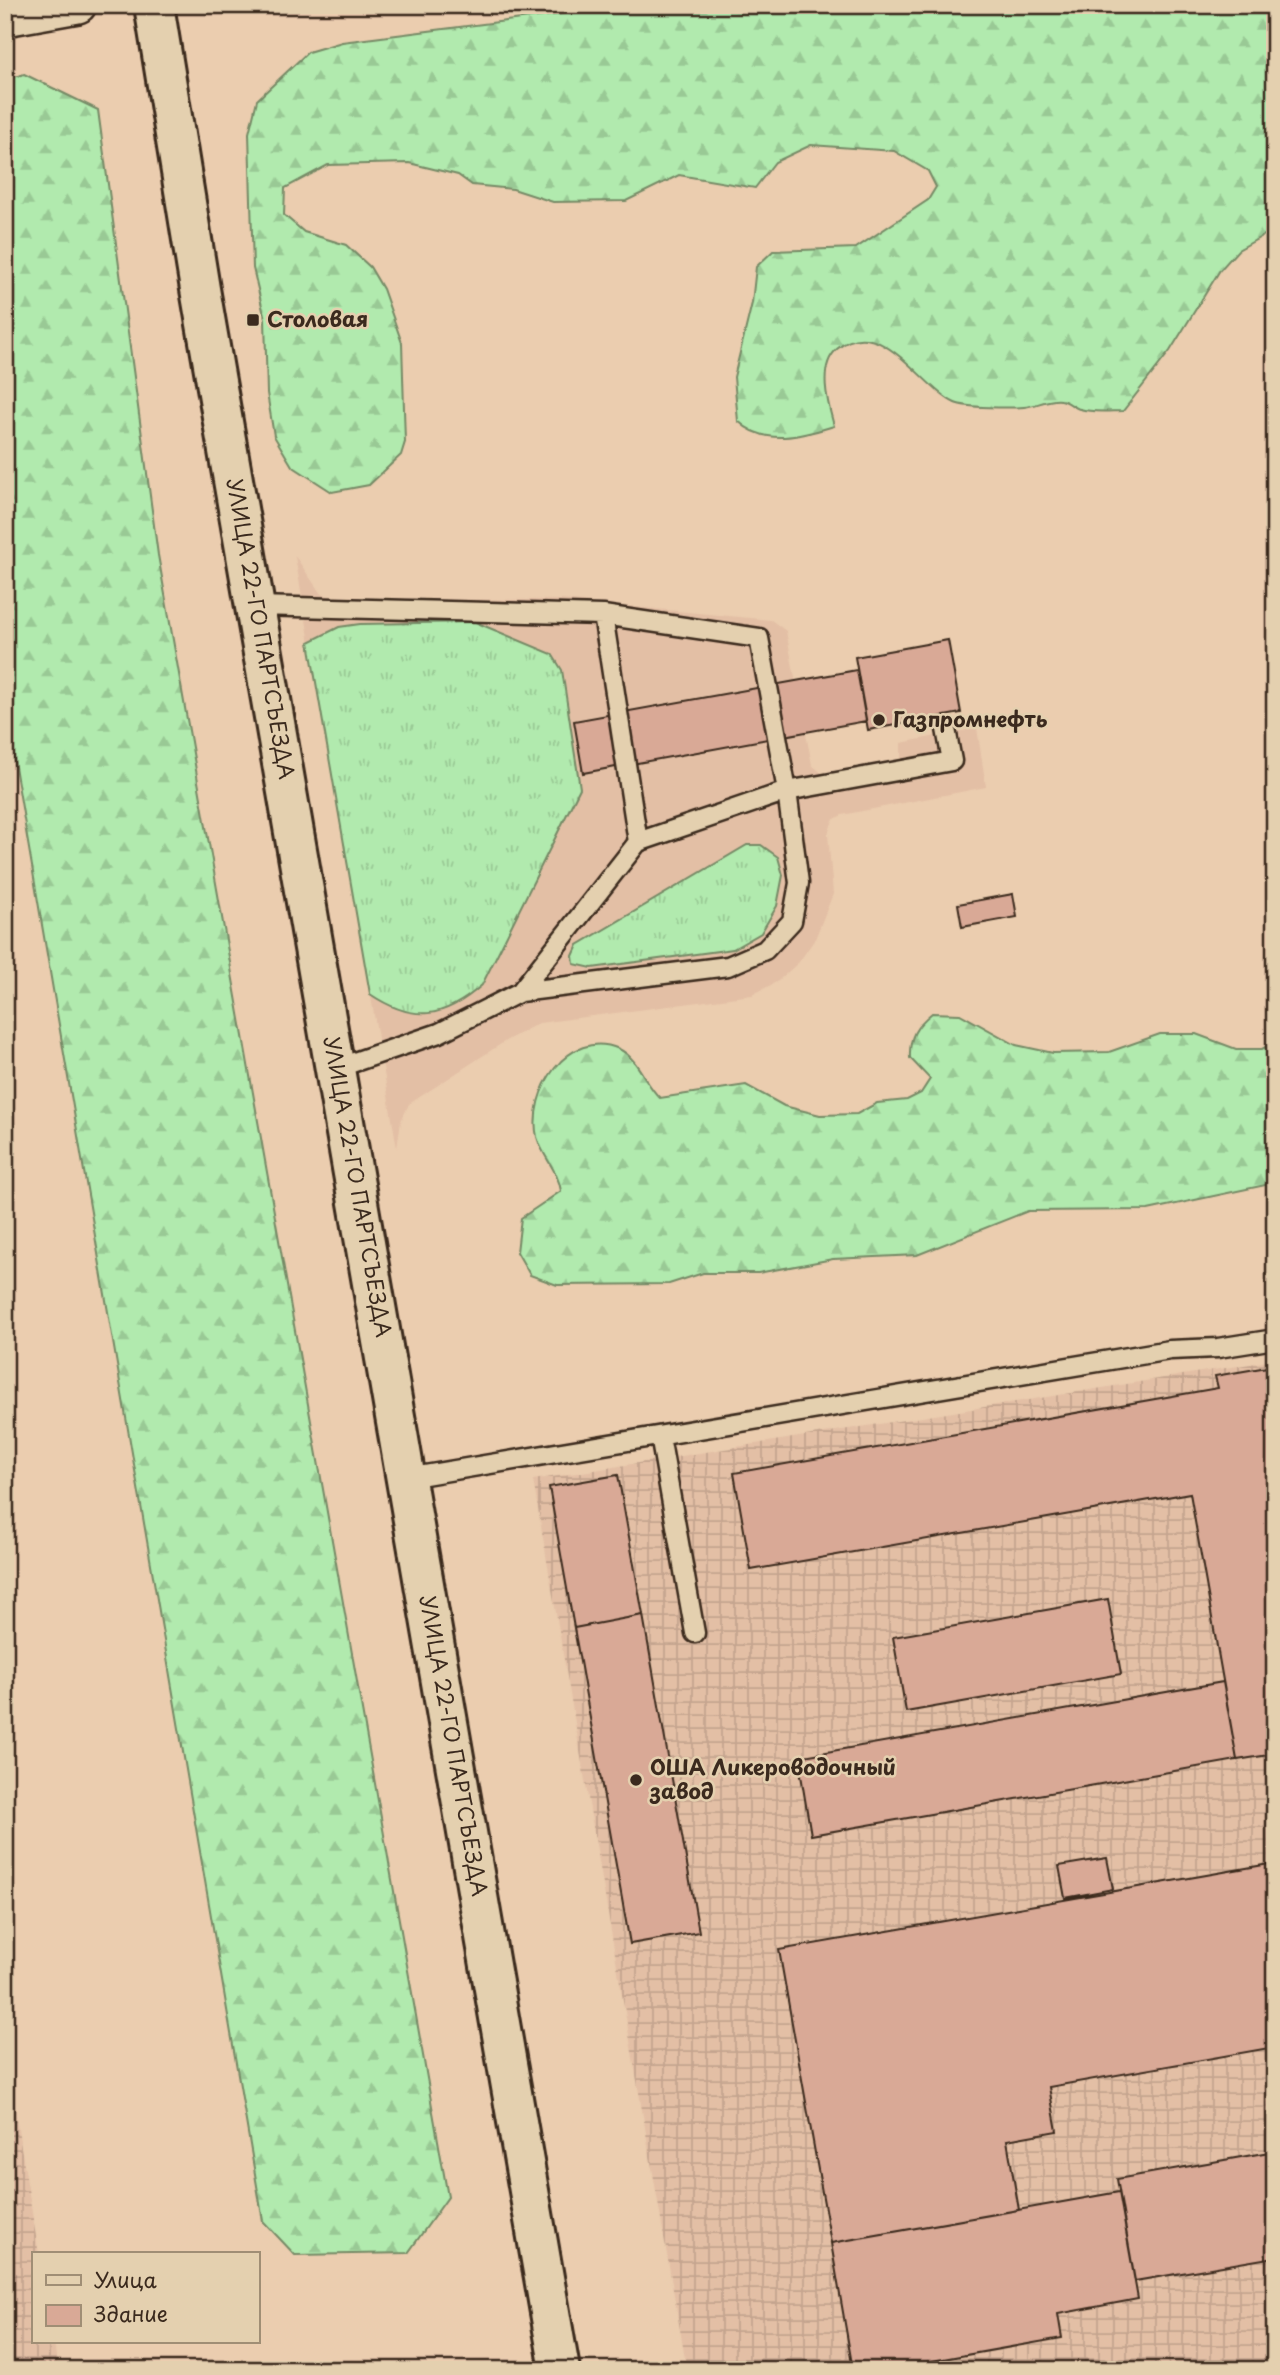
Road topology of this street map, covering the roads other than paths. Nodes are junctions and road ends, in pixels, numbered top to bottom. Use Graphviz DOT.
graph roads {
  1 [pos="78,5"];
  2 [pos="154,5"];
  3 [pos="5,18"];
  4 [pos="256,606"];
  5 [pos="603,615"];
  6 [pos="946,729"];
  7 [pos="787,791"];
  8 [pos="638,842"];
  9 [pos="520,992"];
  10 [pos="337,1068"];
  11 [pos="1275,1339"];
  12 [pos="660,1436"];
  13 [pos="407,1478"];
  14 [pos="695,1633"];
  15 [pos="560,2370"];
  1 -- 3 [label="street"];
  2 -- 4 [label="main road, УЛИЦА 22-ГО ПАРТСЪЕЗДА"];
  4 -- 5 [label="lane"];
  4 -- 10 [label="main road, УЛИЦА 22-ГО ПАРТСЪЕЗДА"];
  5 -- 7 [label="lane"];
  5 -- 8 [label="lane"];
  6 -- 7 [label="lane"];
  7 -- 8 [label="lane"];
  7 -- 9 [label="lane"];
  8 -- 9 [label="lane"];
  9 -- 10 [label="lane"];
  10 -- 13 [label="main road, УЛИЦА 22-ГО ПАРТСЪЕЗДА"];
  11 -- 12 [label="lane"];
  12 -- 13 [label="lane"];
  12 -- 14 [label="lane"];
  13 -- 15 [label="main road, УЛИЦА 22-ГО ПАРТСЪЕЗДА"];
}
